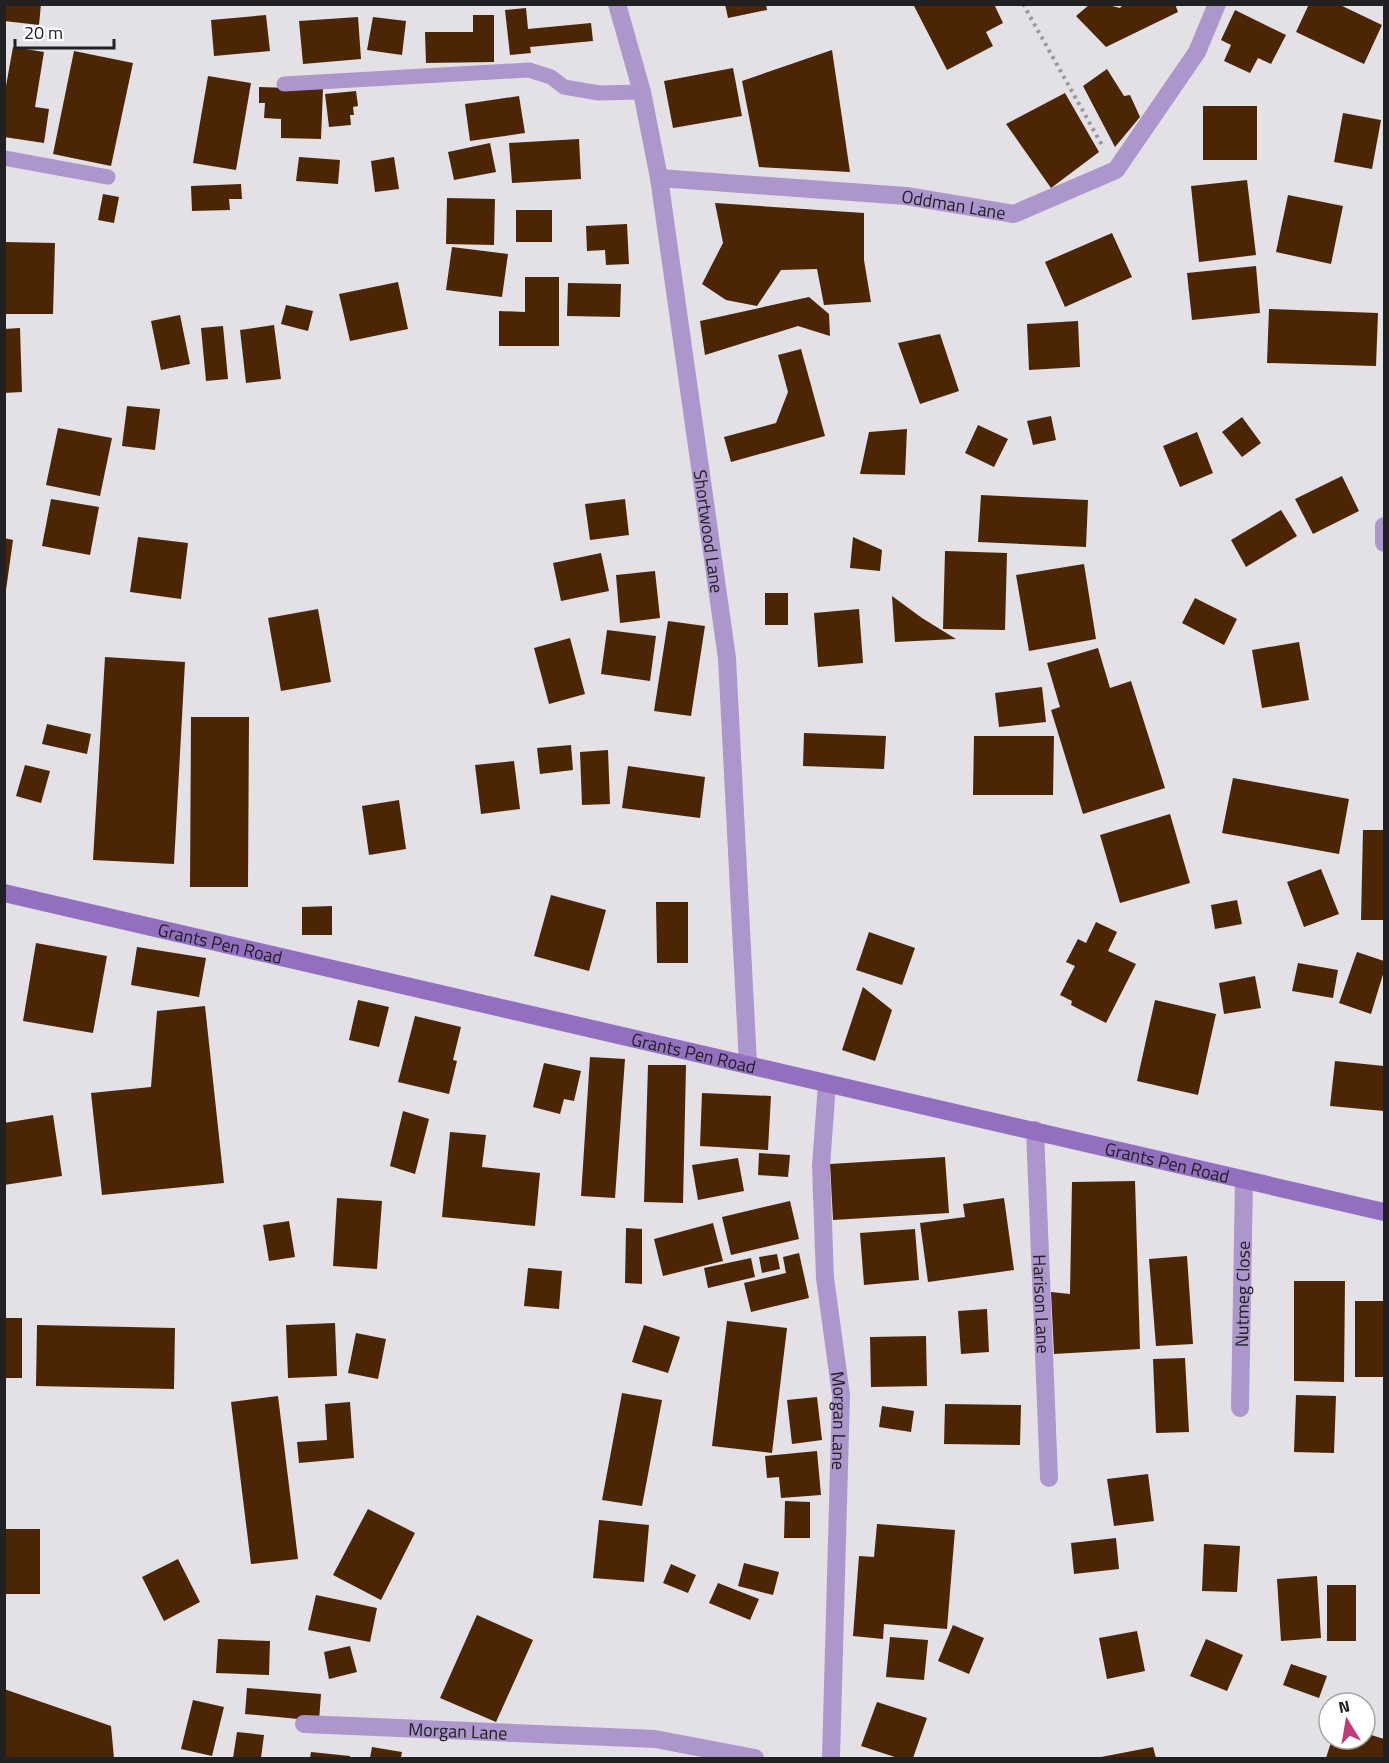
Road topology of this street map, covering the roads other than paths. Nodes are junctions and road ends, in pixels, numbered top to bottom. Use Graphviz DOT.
graph roads {
  1 [pos="617,4"];
  2 [pos="1217,4"];
  3 [pos="284,84"];
  4 [pos="642,92"];
  5 [pos="4,158"];
  6 [pos="108,177"];
  7 [pos="659,178"];
  8 [pos="1384,526"];
  9 [pos="1384,543"];
  10 [pos="4,893"];
  11 [pos="748,1064"];
  12 [pos="828,1084"];
  13 [pos="1035,1130"];
  14 [pos="1244,1180"];
  15 [pos="1384,1212"];
  16 [pos="1240,1408"];
  17 [pos="1049,1478"];
  18 [pos="304,1724"];
  19 [pos="755,1758"];
  20 [pos="831,1758"];
  1 -- 4 [label="street, Shortwood Lane"];
  2 -- 7 [label="street, Oddman Lane"];
  3 -- 4 [label="lane"];
  4 -- 7 [label="street, Shortwood Lane"];
  5 -- 6 [label="lane"];
  7 -- 11 [label="street, Shortwood Lane"];
  8 -- 9 [label="street"];
  10 -- 11 [label="main road, Grants Pen Road"];
  11 -- 12 [label="main road, Grants Pen Road"];
  12 -- 13 [label="main road, Grants Pen Road"];
  12 -- 20 [label="street, Morgan Lane"];
  13 -- 14 [label="main road, Grants Pen Road"];
  13 -- 17 [label="street, Harison Lane"];
  14 -- 15 [label="main road, Grants Pen Road"];
  14 -- 16 [label="street, Nutmeg Close"];
  18 -- 19 [label="street, Morgan Lane"];
}
